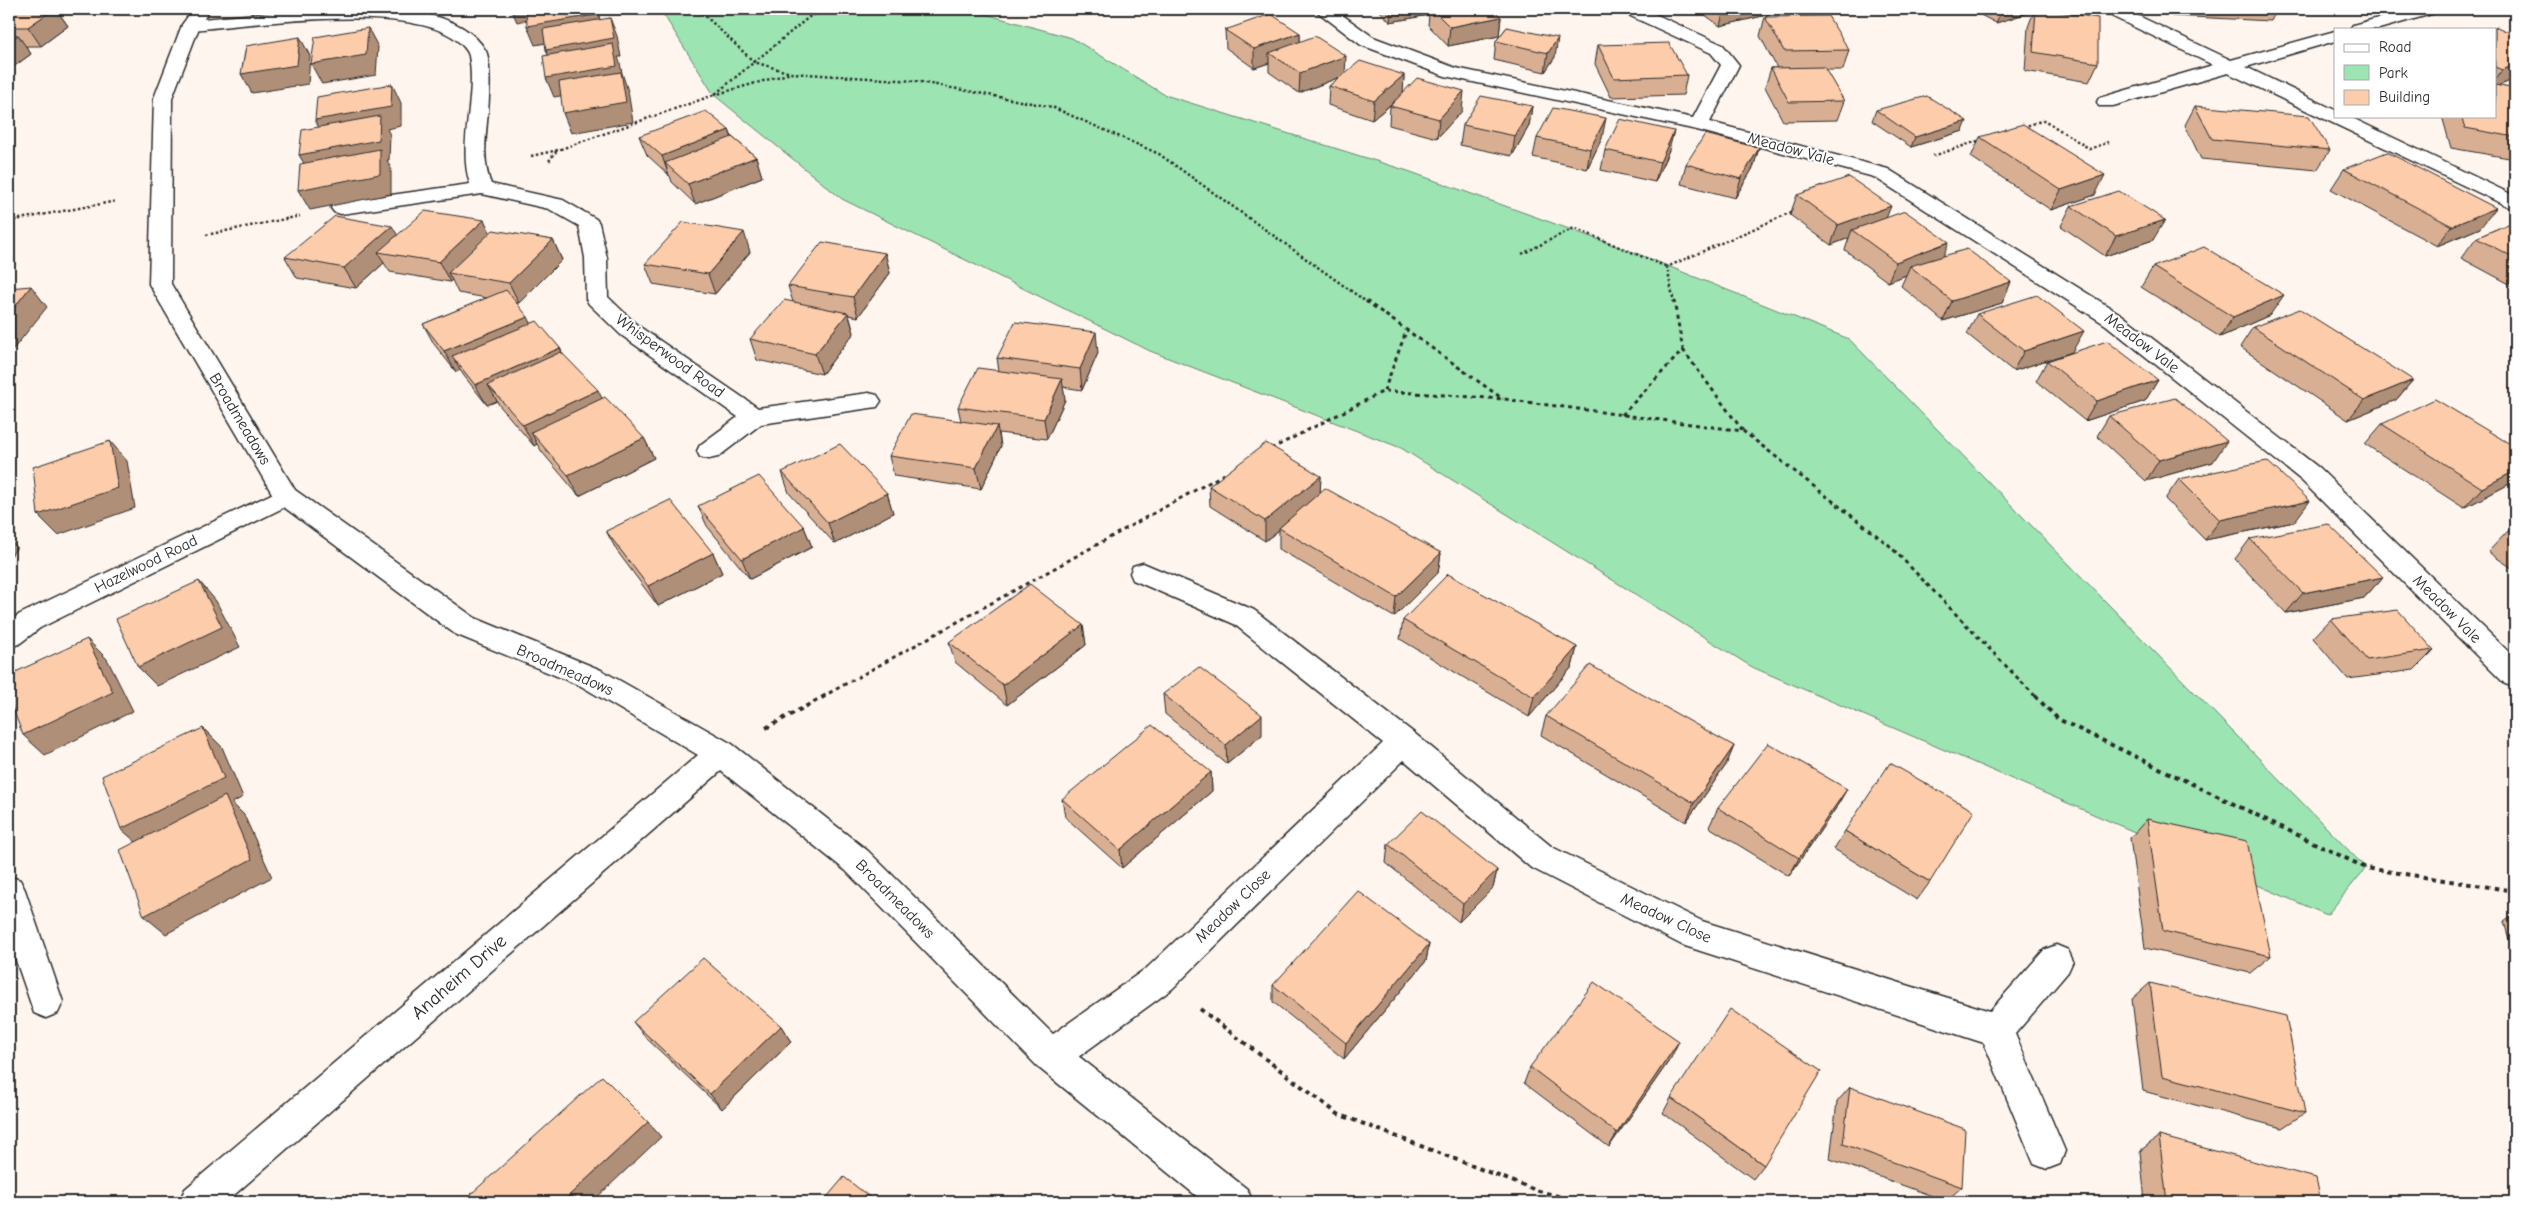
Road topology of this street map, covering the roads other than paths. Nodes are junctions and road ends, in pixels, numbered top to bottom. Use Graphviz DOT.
graph roads {
  1 [pos="1323,9"];
  2 [pos="1630,9"];
  3 [pos="2111,9"];
  4 [pos="2429,9"];
  5 [pos="400,12"];
  6 [pos="196,17"];
  7 [pos="2362,28"];
  8 [pos="2334,36"];
  9 [pos="2229,66"];
  10 [pos="2106,102"];
  11 [pos="2334,117"];
  12 [pos="2337,118"];
  13 [pos="1699,125"];
  14 [pos="482,188"];
  15 [pos="2515,204"];
  16 [pos="341,208"];
  17 [pos="869,401"];
  18 [pos="754,417"];
  19 [pos="709,450"];
  20 [pos="286,496"];
  21 [pos="1143,573"];
  22 [pos="9,636"];
  23 [pos="2515,676"];
  24 [pos="1403,742"];
  25 [pos="721,753"];
  26 [pos="9,890"];
  27 [pos="2056,961"];
  28 [pos="46,1002"];
  29 [pos="1996,1030"];
  30 [pos="1051,1056"];
  31 [pos="2046,1150"];
  32 [pos="198,1202"];
  33 [pos="1234,1202"];
  1 -- 13 [label="street, Meadow Vale"];
  2 -- 13 [label="street"];
  3 -- 9 [label="street"];
  4 -- 7 [label="street"];
  5 -- 6 [label="street"];
  5 -- 14 [label="street"];
  6 -- 20 [label="street, Broadmeadows"];
  8 -- 9 [label="street"];
  9 -- 10 [label="street"];
  9 -- 11 [label="street"];
  12 -- 15 [label="street"];
  13 -- 23 [label="street, Meadow Vale"];
  14 -- 16 [label="street, Whisperwood Road"];
  14 -- 18 [label="street, Whisperwood Road"];
  17 -- 18 [label="street"];
  18 -- 19 [label="street"];
  20 -- 22 [label="street, Hazelwood Road"];
  20 -- 25 [label="street, Broadmeadows"];
  21 -- 24 [label="street, Meadow Close"];
  24 -- 29 [label="street, Meadow Close"];
  24 -- 30 [label="street, Meadow Close"];
  25 -- 30 [label="street, Broadmeadows"];
  25 -- 32 [label="street, Anaheim Drive"];
  26 -- 28 [label="street"];
  27 -- 29 [label="street"];
  29 -- 31 [label="street"];
  30 -- 33 [label="street, Broadmeadows"];
}
